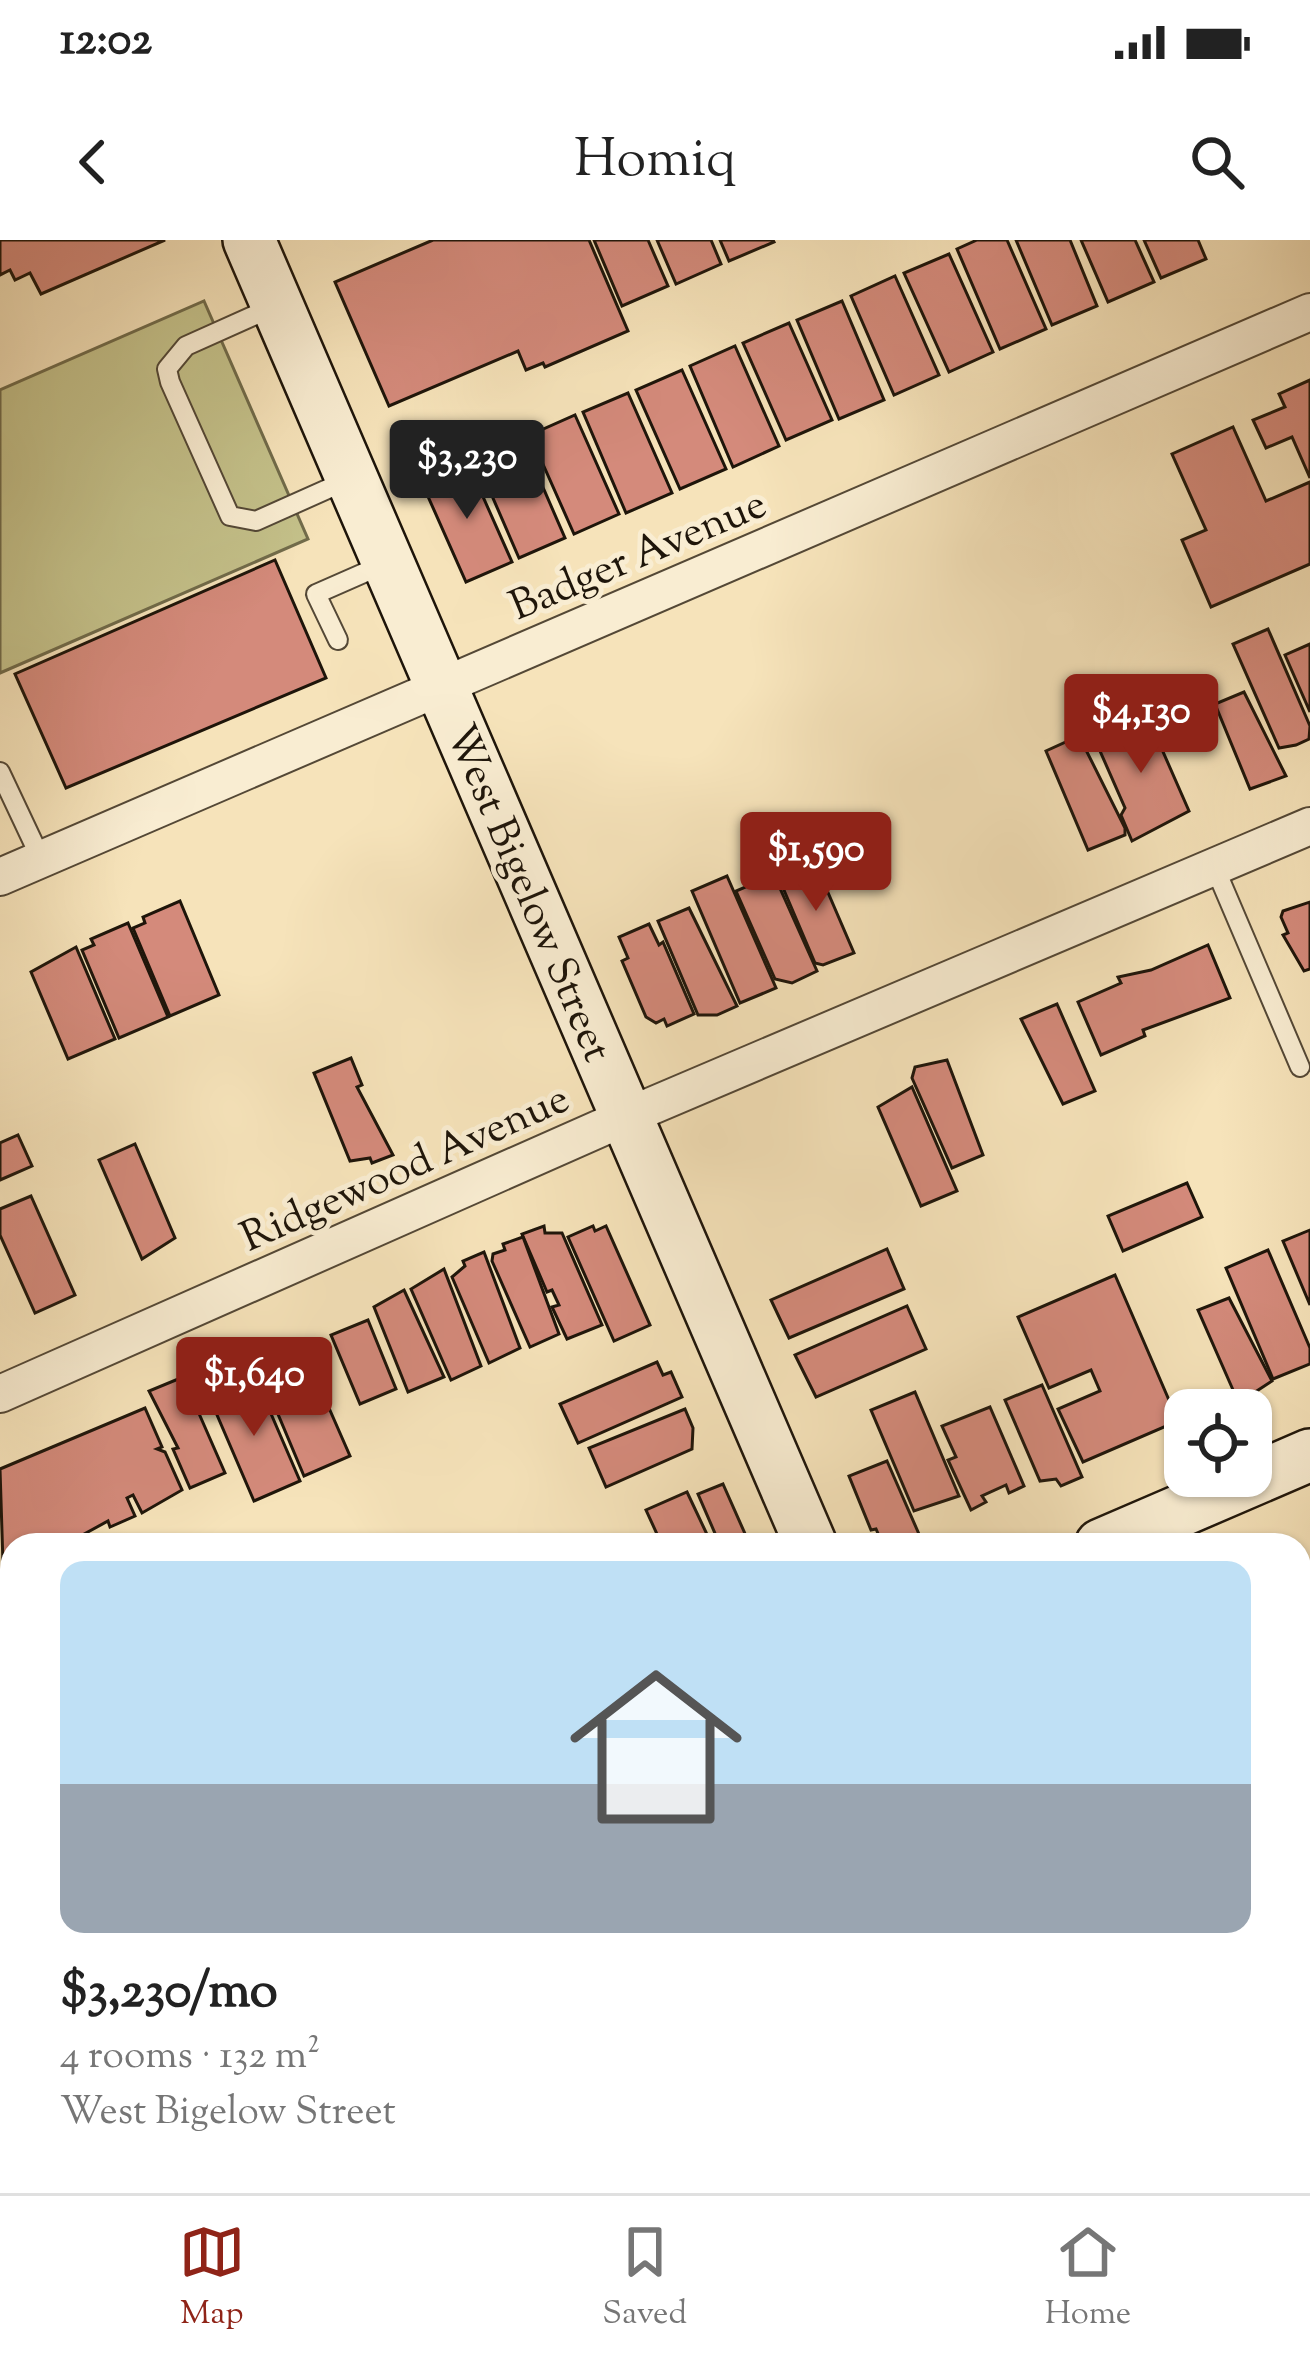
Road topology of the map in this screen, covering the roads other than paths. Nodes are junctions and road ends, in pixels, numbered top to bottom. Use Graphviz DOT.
graph roads {
  1 [pos="262,244"];
  2 [pos="278,305"];
  3 [pos="1310,311"];
  4 [pos="352,478"];
  5 [pos="387,563"];
  6 [pos="338,640"];
  7 [pos="443,686"];
  8 [pos="0,772"];
  9 [pos="1310,826"];
  10 [pos="41,859"];
  11 [pos="1215,868"];
  12 [pos="0,877"];
  13 [pos="1300,1067"];
  14 [pos="628,1116"];
  15 [pos="0,1394"];
  16 [pos="1310,1455"];
  17 [pos="806,1533"];
  18 [pos="1129,1533"];
  1 -- 2 [label="street, West Bigelow Street"];
  2 -- 4 [label="street, West Bigelow Street"];
  2 -- 4 [label="lane"];
  3 -- 7 [label="street, Badger Avenue"];
  4 -- 5 [label="street, West Bigelow Street"];
  5 -- 6 [label="lane"];
  5 -- 7 [label="street, West Bigelow Street"];
  7 -- 10 [label="street, Badger Avenue"];
  7 -- 14 [label="street, West Bigelow Street"];
  8 -- 10 [label="lane"];
  9 -- 11 [label="street, Ridgewood Avenue"];
  10 -- 12 [label="street, Badger Avenue"];
  11 -- 13 [label="lane"];
  11 -- 14 [label="street, Ridgewood Avenue"];
  14 -- 15 [label="street, Ridgewood Avenue"];
  14 -- 17 [label="street, West Bigelow Street"];
  16 -- 18 [label="street"];
}
